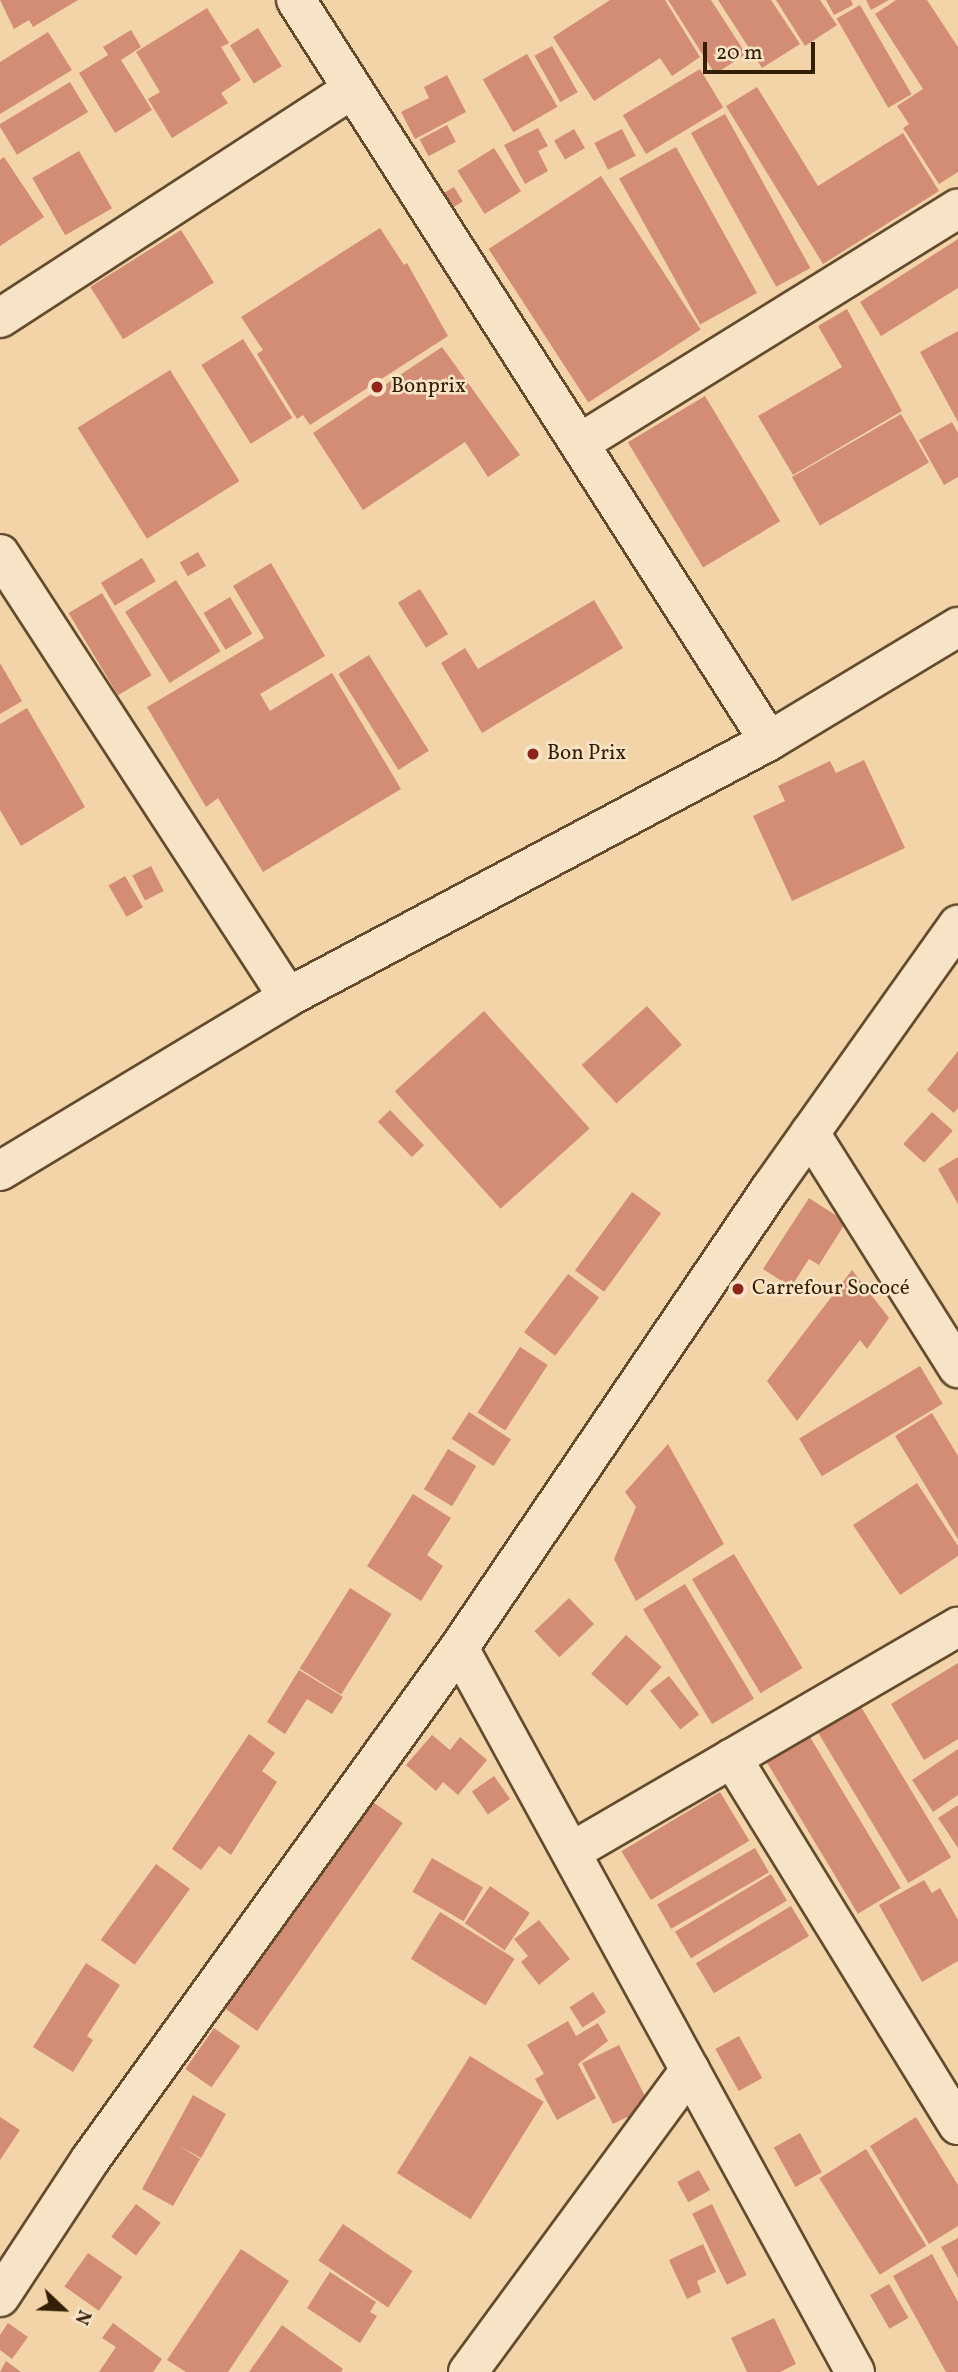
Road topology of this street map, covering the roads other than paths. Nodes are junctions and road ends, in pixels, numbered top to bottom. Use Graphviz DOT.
graph roads {
  1 [pos="296,0"];
  2 [pos="352,89"];
  3 [pos="958,209"];
  4 [pos="0,318"];
  5 [pos="580,443"];
  6 [pos="0,554"];
  7 [pos="958,627"];
  8 [pos="769,741"];
  9 [pos="958,926"];
  10 [pos="288,997"];
  11 [pos="810,1133"];
  12 [pos="0,1171"];
  13 [pos="958,1368"];
  14 [pos="958,1627"];
  15 [pos="459,1648"];
  16 [pos="732,1758"];
  17 [pos="571,1852"];
  18 [pos="690,2070"];
  19 [pos="958,2124"];
  20 [pos="0,2297"];
  21 [pos="468,2372"];
  22 [pos="855,2372"];
  1 -- 2 [label="street"];
  2 -- 4 [label="street"];
  2 -- 5 [label="street"];
  3 -- 5 [label="street"];
  5 -- 8 [label="street"];
  6 -- 10 [label="street"];
  7 -- 8 [label="street"];
  8 -- 10 [label="street"];
  9 -- 11 [label="street"];
  10 -- 12 [label="street"];
  11 -- 13 [label="street"];
  11 -- 15 [label="street"];
  14 -- 16 [label="street"];
  15 -- 17 [label="street"];
  15 -- 20 [label="street"];
  16 -- 17 [label="street"];
  16 -- 19 [label="street"];
  17 -- 18 [label="street"];
  18 -- 21 [label="street"];
  18 -- 22 [label="street"];
}
